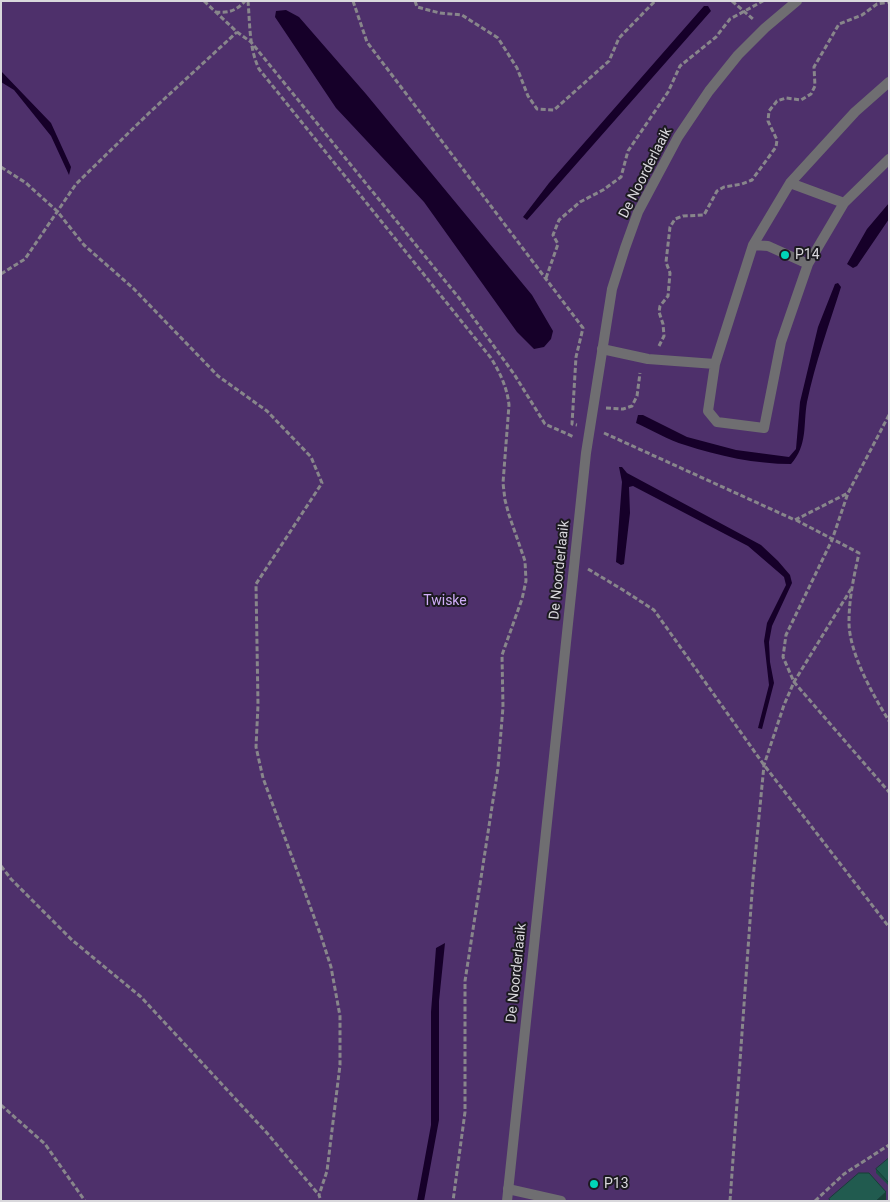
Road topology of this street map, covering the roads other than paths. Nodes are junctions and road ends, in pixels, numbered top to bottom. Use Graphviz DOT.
graph roads {
  1 [pos="797,1"];
  2 [pos="889,82"];
  3 [pos="889,158"];
  4 [pos="790,183"];
  5 [pos="844,203"];
  6 [pos="753,246"];
  7 [pos="808,264"];
  8 [pos="602,348"];
  9 [pos="715,364"];
  10 [pos="508,1189"];
  11 [pos="506,1201"];
  12 [pos="561,1201"];
  1 -- 8 [label="street, De Noorderlaaik"];
  2 -- 4 [label="street"];
  3 -- 5 [label="street"];
  4 -- 5 [label="street"];
  4 -- 6 [label="street"];
  5 -- 7 [label="street"];
  6 -- 7 [label="street"];
  6 -- 9 [label="street"];
  7 -- 9 [label="street"];
  8 -- 9 [label="street"];
  8 -- 10 [label="street, De Noorderlaaik"];
  10 -- 11 [label="street, De Noorderlaaik"];
  10 -- 12 [label="street"];
}
